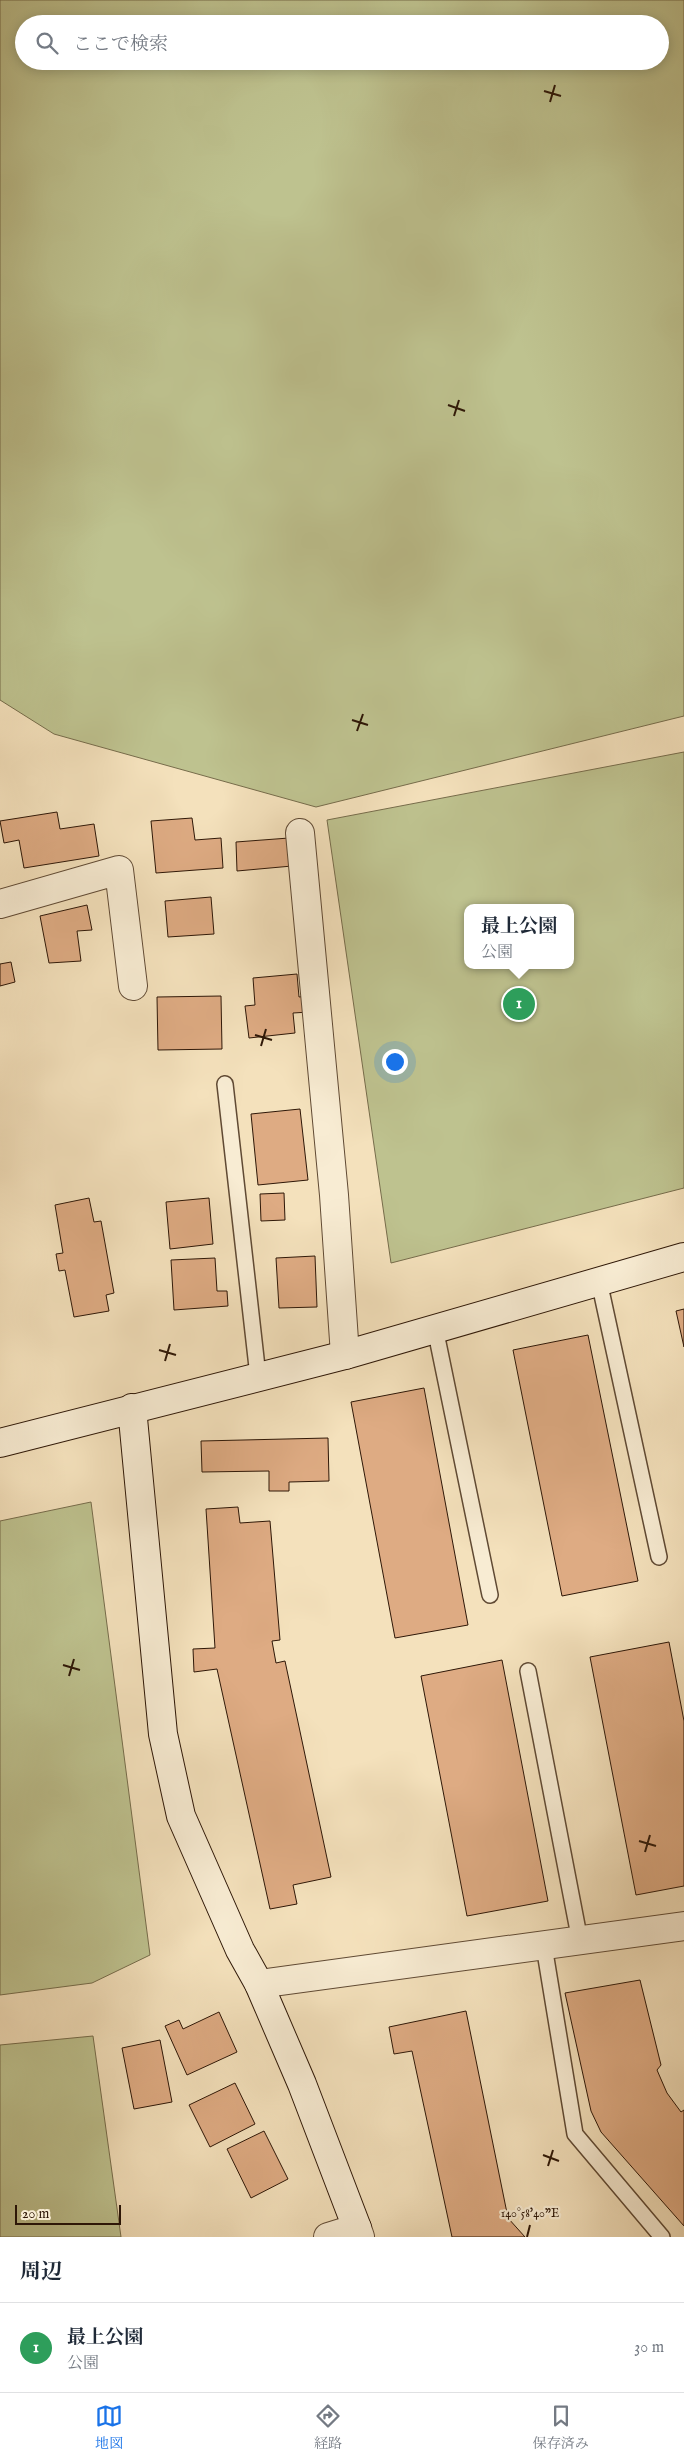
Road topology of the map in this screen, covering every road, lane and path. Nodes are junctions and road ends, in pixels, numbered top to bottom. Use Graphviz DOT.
graph roads {
  1 [pos="300,833"];
  2 [pos="0,904"];
  3 [pos="133,986"];
  4 [pos="224,1084"];
  5 [pos="684,1257"];
  6 [pos="599,1281"];
  7 [pos="435,1328"];
  8 [pos="345,1355"];
  9 [pos="258,1376"];
  10 [pos="132,1408"];
  11 [pos="0,1443"];
  12 [pos="659,1557"];
  13 [pos="490,1595"];
  14 [pos="528,1671"];
  15 [pos="684,1926"];
  16 [pos="580,1941"];
  17 [pos="544,1946"];
  18 [pos="259,1984"];
  19 [pos="358,2232"];
  20 [pos="328,2237"];
  21 [pos="662,2237"];
  1 -- 8 [label="street"];
  2 -- 3 [label="street"];
  4 -- 9 [label="lane"];
  5 -- 6 [label="street"];
  6 -- 7 [label="street"];
  6 -- 12 [label="lane"];
  7 -- 8 [label="street"];
  7 -- 13 [label="lane"];
  8 -- 9 [label="street"];
  9 -- 10 [label="street"];
  10 -- 11 [label="street"];
  10 -- 18 [label="street"];
  14 -- 16 [label="lane"];
  15 -- 16 [label="street"];
  16 -- 17 [label="street"];
  17 -- 18 [label="street"];
  17 -- 21 [label="lane"];
  18 -- 19 [label="street"];
  19 -- 20 [label="street"];
}
